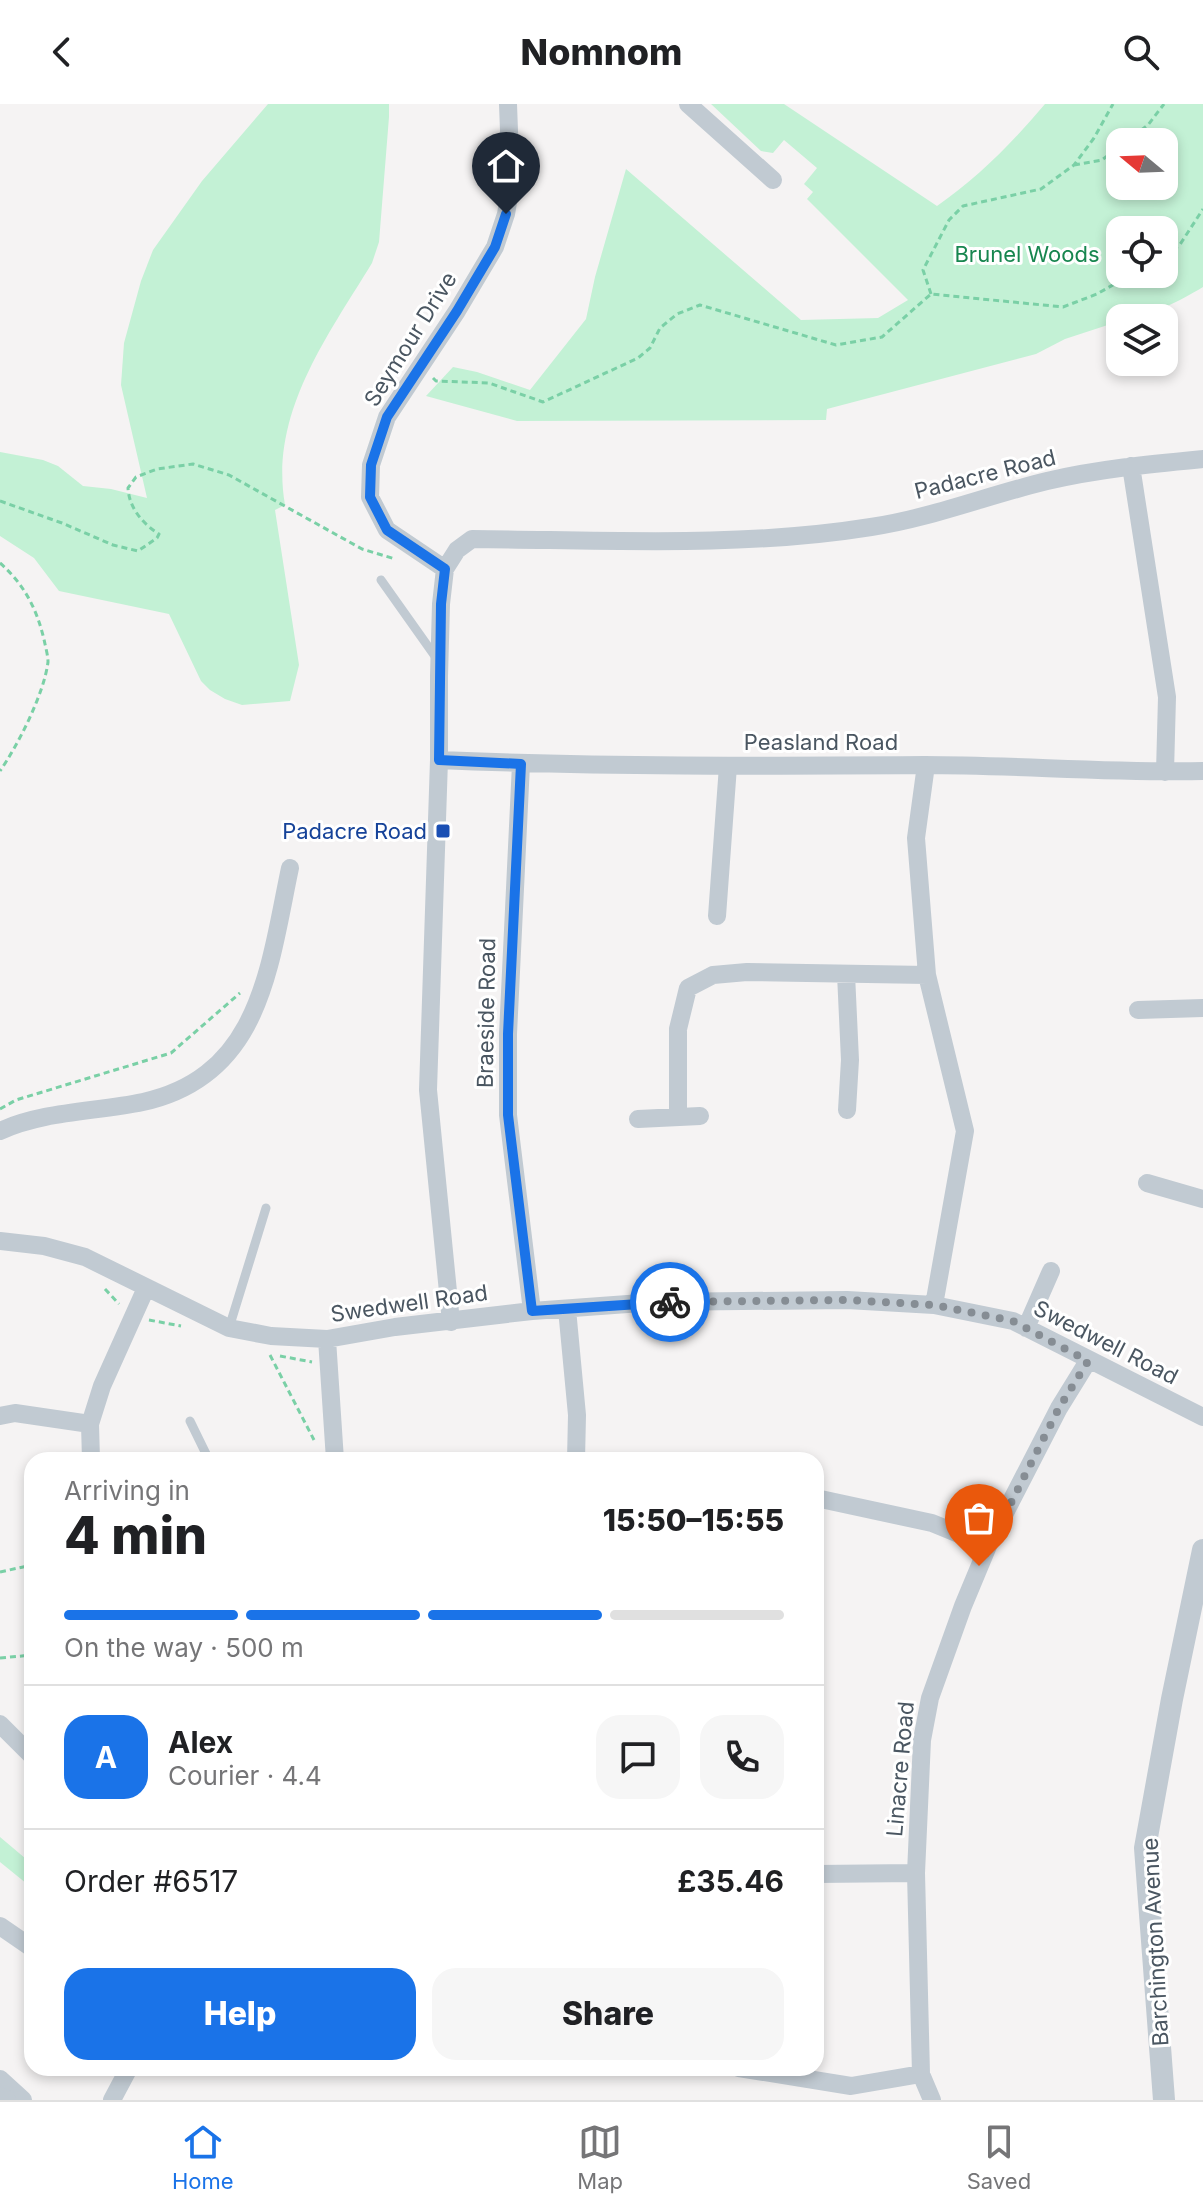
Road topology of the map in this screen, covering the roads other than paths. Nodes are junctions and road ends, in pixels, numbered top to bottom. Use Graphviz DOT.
graph roads {
  1 [pos="508,104"];
  2 [pos="688,104"];
  3 [pos="780,162"];
  4 [pos="1203,459"];
  5 [pos="1131,466"];
  6 [pos="445,569"];
  7 [pos="381,580"];
  8 [pos="439,662"];
  9 [pos="439,760"];
  10 [pos="521,764"];
  11 [pos="926,765"];
  12 [pos="728,766"];
  13 [pos="1203,771"];
  14 [pos="1165,772"];
  15 [pos="290,868"];
  16 [pos="717,916"];
  17 [pos="846,974"];
  18 [pos="927,975"];
  19 [pos="1203,1008"];
  20 [pos="1138,1010"];
  21 [pos="847,1110"];
  22 [pos="678,1116"];
  23 [pos="700,1116"];
  24 [pos="638,1119"];
  25 [pos="0,1131"];
  26 [pos="1147,1183"];
  27 [pos="1203,1199"];
  28 [pos="266,1208"];
  29 [pos="0,1241"];
  30 [pos="1051,1271"];
  31 [pos="146,1288"];
  32 [pos="934,1305"];
  33 [pos="567,1309"];
  34 [pos="532,1311"];
  35 [pos="451,1322"];
  36 [pos="229,1328"];
  37 [pos="1026,1328"];
  38 [pos="327,1339"];
  39 [pos="1088,1361"];
  40 [pos="0,1416"];
  41 [pos="1203,1417"];
  42 [pos="190,1421"];
  43 [pos="90,1424"];
  44 [pos="91,1452"];
  45 [pos="205,1452"];
  46 [pos="334,1452"];
  47 [pos="576,1452"];
  48 [pos="824,1500"];
  49 [pos="988,1546"];
  50 [pos="1203,1550"];
  51 [pos="0,1724"];
  52 [pos="24,1748"];
  53 [pos="916,1873"];
  54 [pos="824,1874"];
  55 [pos="0,1926"];
  56 [pos="24,1942"];
  57 [pos="921,2074"];
  58 [pos="125,2076"];
  59 [pos="789,2076"];
  60 [pos="0,2079"];
  61 [pos="23,2100"];
  62 [pos="112,2100"];
  63 [pos="932,2100"];
  64 [pos="1164,2100"];
  1 -- 6 [label="street, Seymour Drive"];
  2 -- 3 [label="street"];
  4 -- 5 [label="street, Padacre Road"];
  5 -- 6 [label="street, Padacre Road"];
  5 -- 14 [label="street"];
  6 -- 8 [label="street"];
  7 -- 8 [label="lane"];
  8 -- 9 [label="street"];
  9 -- 10 [label="street, Peasland Road"];
  9 -- 35 [label="street"];
  10 -- 12 [label="street, Peasland Road"];
  10 -- 34 [label="street, Braeside Road"];
  11 -- 12 [label="street, Peasland Road"];
  11 -- 14 [label="street, Peasland Road"];
  11 -- 18 [label="street"];
  12 -- 16 [label="street"];
  13 -- 14 [label="street, Peasland Road"];
  15 -- 25 [label="street"];
  17 -- 18 [label="street"];
  17 -- 21 [label="street"];
  17 -- 22 [label="street"];
  18 -- 32 [label="street"];
  19 -- 20 [label="street"];
  22 -- 23 [label="street"];
  22 -- 24 [label="street"];
  26 -- 27 [label="street"];
  28 -- 36 [label="lane"];
  29 -- 31 [label="street, Swedwell Road"];
  30 -- 37 [label="street"];
  31 -- 36 [label="street, Swedwell Road"];
  31 -- 43 [label="street"];
  32 -- 33 [label="street, Swedwell Road"];
  32 -- 37 [label="street, Swedwell Road"];
  33 -- 34 [label="street, Swedwell Road"];
  33 -- 47 [label="street"];
  34 -- 35 [label="street, Swedwell Road"];
  35 -- 38 [label="street, Swedwell Road"];
  36 -- 38 [label="street, Swedwell Road"];
  37 -- 39 [label="street, Swedwell Road"];
  38 -- 46 [label="street"];
  39 -- 41 [label="street, Swedwell Road"];
  39 -- 49 [label="street, Linacre Road"];
  40 -- 43 [label="street"];
  42 -- 45 [label="lane"];
  43 -- 44 [label="street"];
  48 -- 49 [label="street"];
  49 -- 53 [label="street, Linacre Road"];
  50 -- 64 [label="street, Barchington Avenue"];
  51 -- 52 [label="street"];
  53 -- 54 [label="street"];
  53 -- 57 [label="street, Linacre Road"];
  55 -- 56 [label="street"];
  57 -- 59 [label="street"];
  57 -- 63 [label="street"];
  58 -- 62 [label="street"];
  60 -- 61 [label="street"];
}
